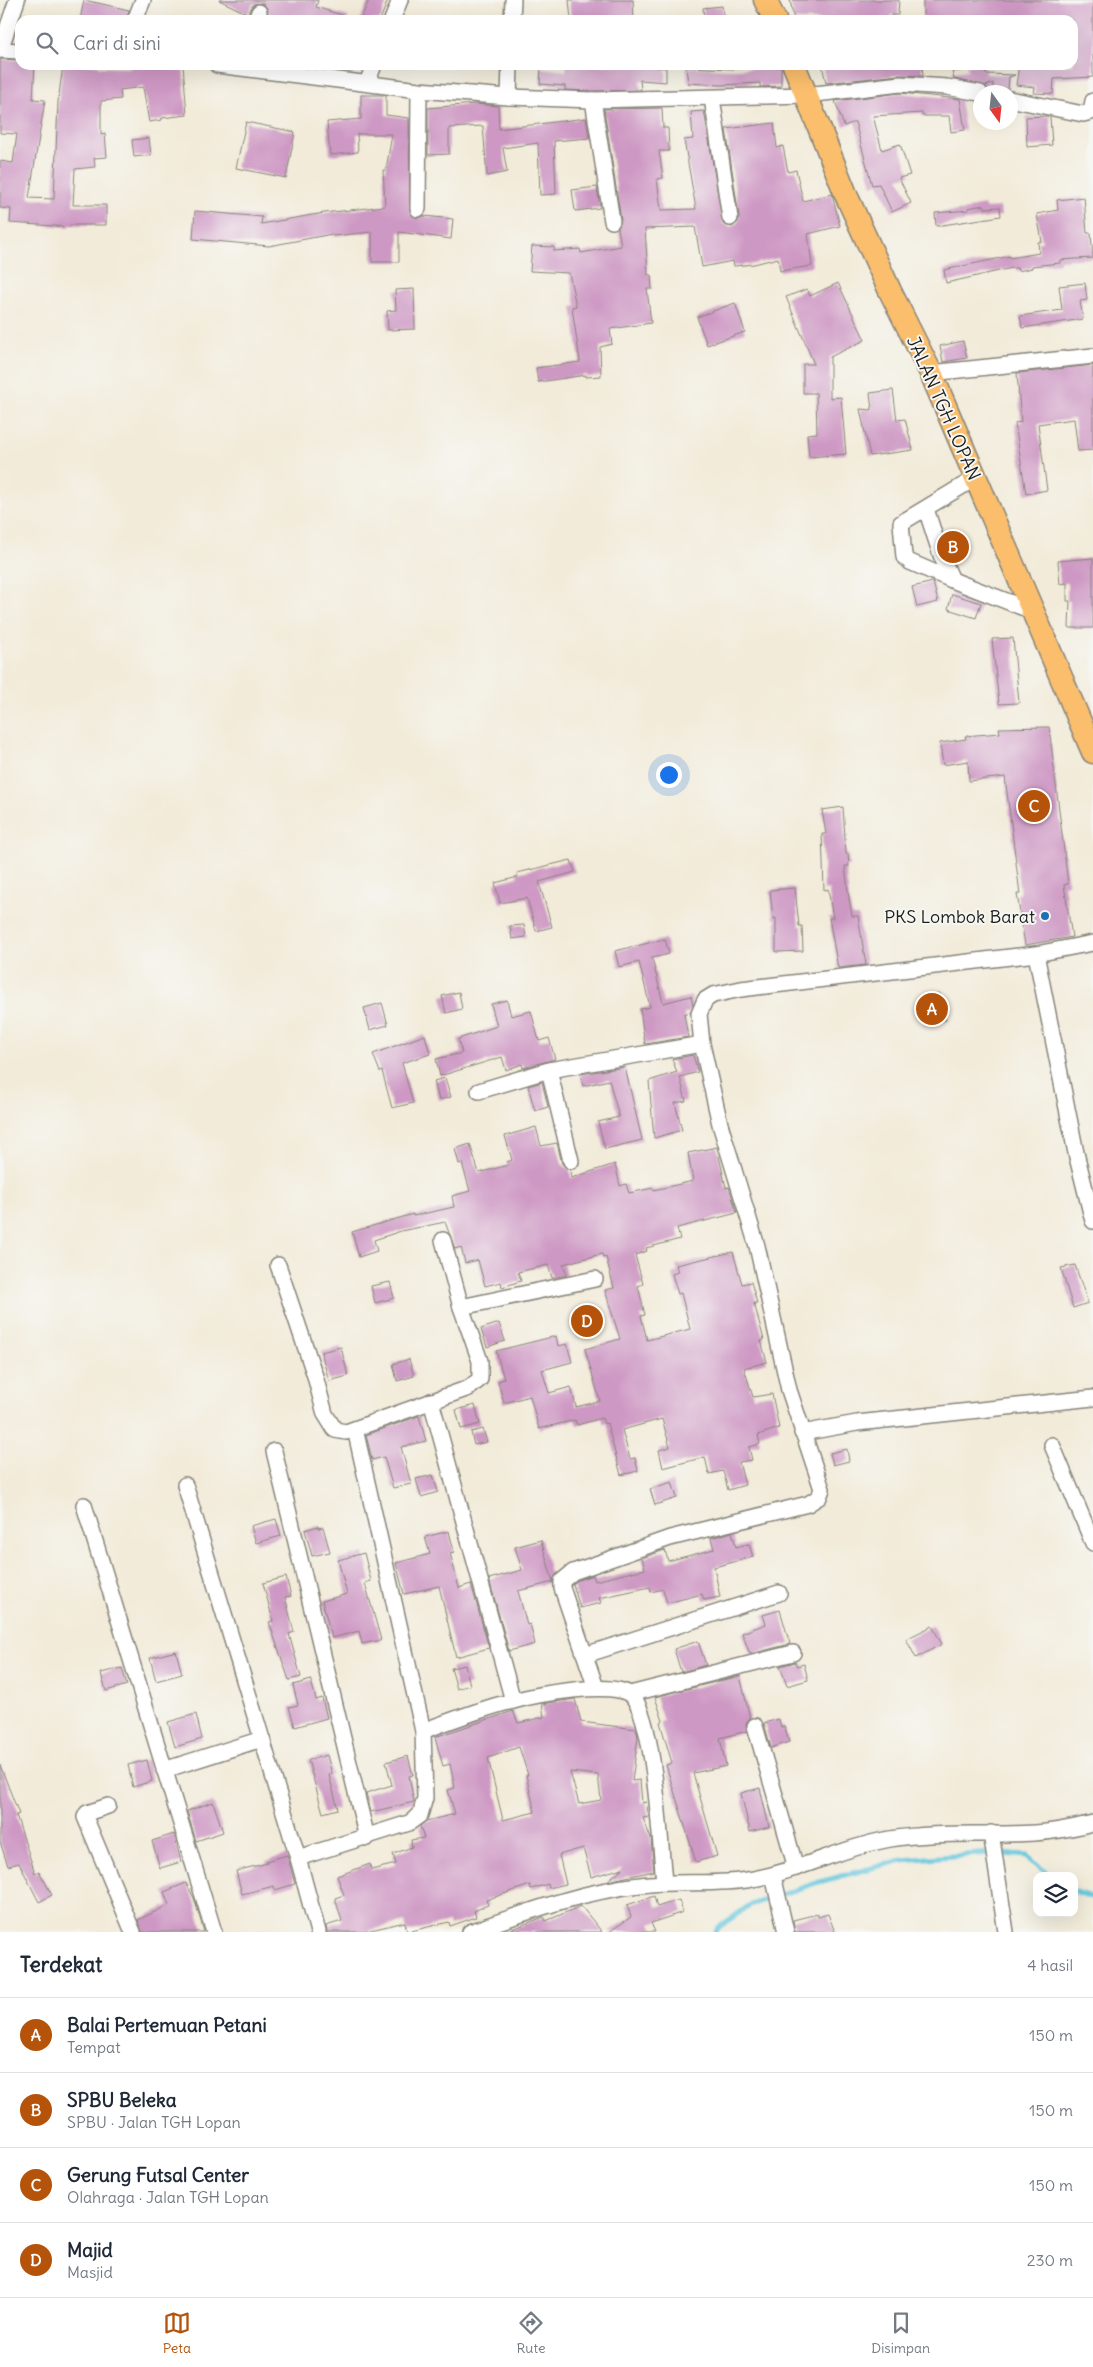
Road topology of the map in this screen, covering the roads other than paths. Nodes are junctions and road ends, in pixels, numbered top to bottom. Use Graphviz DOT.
graph roads {
  1 [pos="17,0"];
  2 [pos="143,0"];
  3 [pos="400,0"];
  4 [pos="513,0"];
  5 [pos="765,0"];
  6 [pos="137,15"];
  7 [pos="394,15"];
  8 [pos="512,15"];
  9 [pos="772,15"];
  10 [pos="0,50"];
  11 [pos="15,51"];
  12 [pos="270,70"];
  13 [pos="372,70"];
  14 [pos="510,70"];
  15 [pos="796,70"];
  16 [pos="367,83"];
  17 [pos="419,90"];
  18 [pos="973,92"];
  19 [pos="807,95"];
  20 [pos="509,97"];
  21 [pos="712,98"];
  22 [pos="593,100"];
  23 [pos="1018,101"];
  24 [pos="1093,101"];
  25 [pos="418,209"];
  26 [pos="730,218"];
  27 [pos="612,221"];
  28 [pos="1093,356"];
  29 [pos="931,373"];
  30 [pos="974,479"];
  31 [pos="926,509"];
  32 [pos="952,580"];
  33 [pos="1032,611"];
  34 [pos="1093,752"];
  35 [pos="1093,943"];
  36 [pos="1036,954"];
  37 [pos="702,1044"];
  38 [pos="549,1070"];
  39 [pos="479,1091"];
  40 [pos="571,1161"];
  41 [pos="1093,1221"];
  42 [pos="443,1240"];
  43 [pos="278,1265"];
  44 [pos="595,1279"];
  45 [pos="461,1307"];
  46 [pos="1093,1398"];
  47 [pos="431,1401"];
  48 [pos="354,1429"];
  49 [pos="802,1433"];
  50 [pos="1052,1445"];
  51 [pos="274,1451"];
  52 [pos="185,1485"];
  53 [pos="84,1505"];
  54 [pos="1093,1543"];
  55 [pos="779,1593"];
  56 [pos="793,1653"];
  57 [pos="585,1655"];
  58 [pos="596,1688"];
  59 [pos="630,1694"];
  60 [pos="513,1701"];
  61 [pos="755,1726"];
  62 [pos="423,1731"];
  63 [pos="262,1739"];
  64 [pos="164,1770"];
  65 [pos="108,1806"];
  66 [pos="1093,1823"];
  67 [pos="367,1838"];
  68 [pos="991,1838"];
  69 [pos="298,1858"];
  70 [pos="796,1868"];
  71 [pos="773,1880"];
  72 [pos="664,1882"];
  73 [pos="133,1932"];
  74 [pos="214,1932"];
  75 [pos="318,1932"];
  76 [pos="470,1932"];
  77 [pos="786,1932"];
  78 [pos="1006,1932"];
  1 -- 10 [label="street"];
  2 -- 6 [label="street"];
  3 -- 7 [label="street"];
  4 -- 8 [label="street"];
  5 -- 9 [label="highway"];
  10 -- 11 [label="street"];
  12 -- 16 [label="street"];
  13 -- 16 [label="street"];
  14 -- 20 [label="street"];
  15 -- 19 [label="highway, JALAN TGH LOPAN"];
  16 -- 17 [label="street"];
  17 -- 20 [label="street"];
  17 -- 25 [label="street"];
  18 -- 19 [label="street"];
  19 -- 21 [label="street"];
  19 -- 29 [label="highway, JALAN TGH LOPAN"];
  20 -- 22 [label="street"];
  21 -- 22 [label="street"];
  21 -- 26 [label="street"];
  22 -- 27 [label="street"];
  23 -- 24 [label="street"];
  28 -- 29 [label="street"];
  29 -- 30 [label="highway, JALAN TGH LOPAN"];
  30 -- 31 [label="street"];
  30 -- 33 [label="highway, JALAN TGH LOPAN"];
  31 -- 32 [label="street"];
  31 -- 32 [label="street"];
  32 -- 33 [label="street"];
  33 -- 34 [label="highway, JALAN TGH LOPAN"];
  35 -- 36 [label="street"];
  36 -- 37 [label="street"];
  36 -- 41 [label="street"];
  37 -- 38 [label="street"];
  37 -- 49 [label="street"];
  38 -- 39 [label="street"];
  38 -- 40 [label="street"];
  42 -- 45 [label="street"];
  43 -- 48 [label="street"];
  44 -- 45 [label="street"];
  45 -- 47 [label="street"];
  46 -- 49 [label="street"];
  47 -- 48 [label="street"];
  47 -- 60 [label="street"];
  48 -- 62 [label="street"];
  49 -- 57 [label="street"];
  50 -- 54 [label="street"];
  51 -- 67 [label="street"];
  52 -- 63 [label="street"];
  53 -- 64 [label="street"];
  55 -- 57 [label="street"];
  56 -- 59 [label="street"];
  57 -- 58 [label="street"];
  58 -- 59 [label="street"];
  58 -- 60 [label="street"];
  59 -- 72 [label="street"];
  60 -- 62 [label="street"];
  61 -- 70 [label="street"];
  62 -- 67 [label="street"];
  63 -- 64 [label="street"];
  63 -- 69 [label="street"];
  64 -- 74 [label="street"];
  65 -- 73 [label="street"];
  66 -- 68 [label="street"];
  67 -- 69 [label="street"];
  68 -- 70 [label="street"];
  68 -- 78 [label="street"];
  69 -- 75 [label="street"];
  70 -- 71 [label="street"];
  71 -- 72 [label="street"];
  71 -- 77 [label="street"];
  72 -- 76 [label="street"];
}
